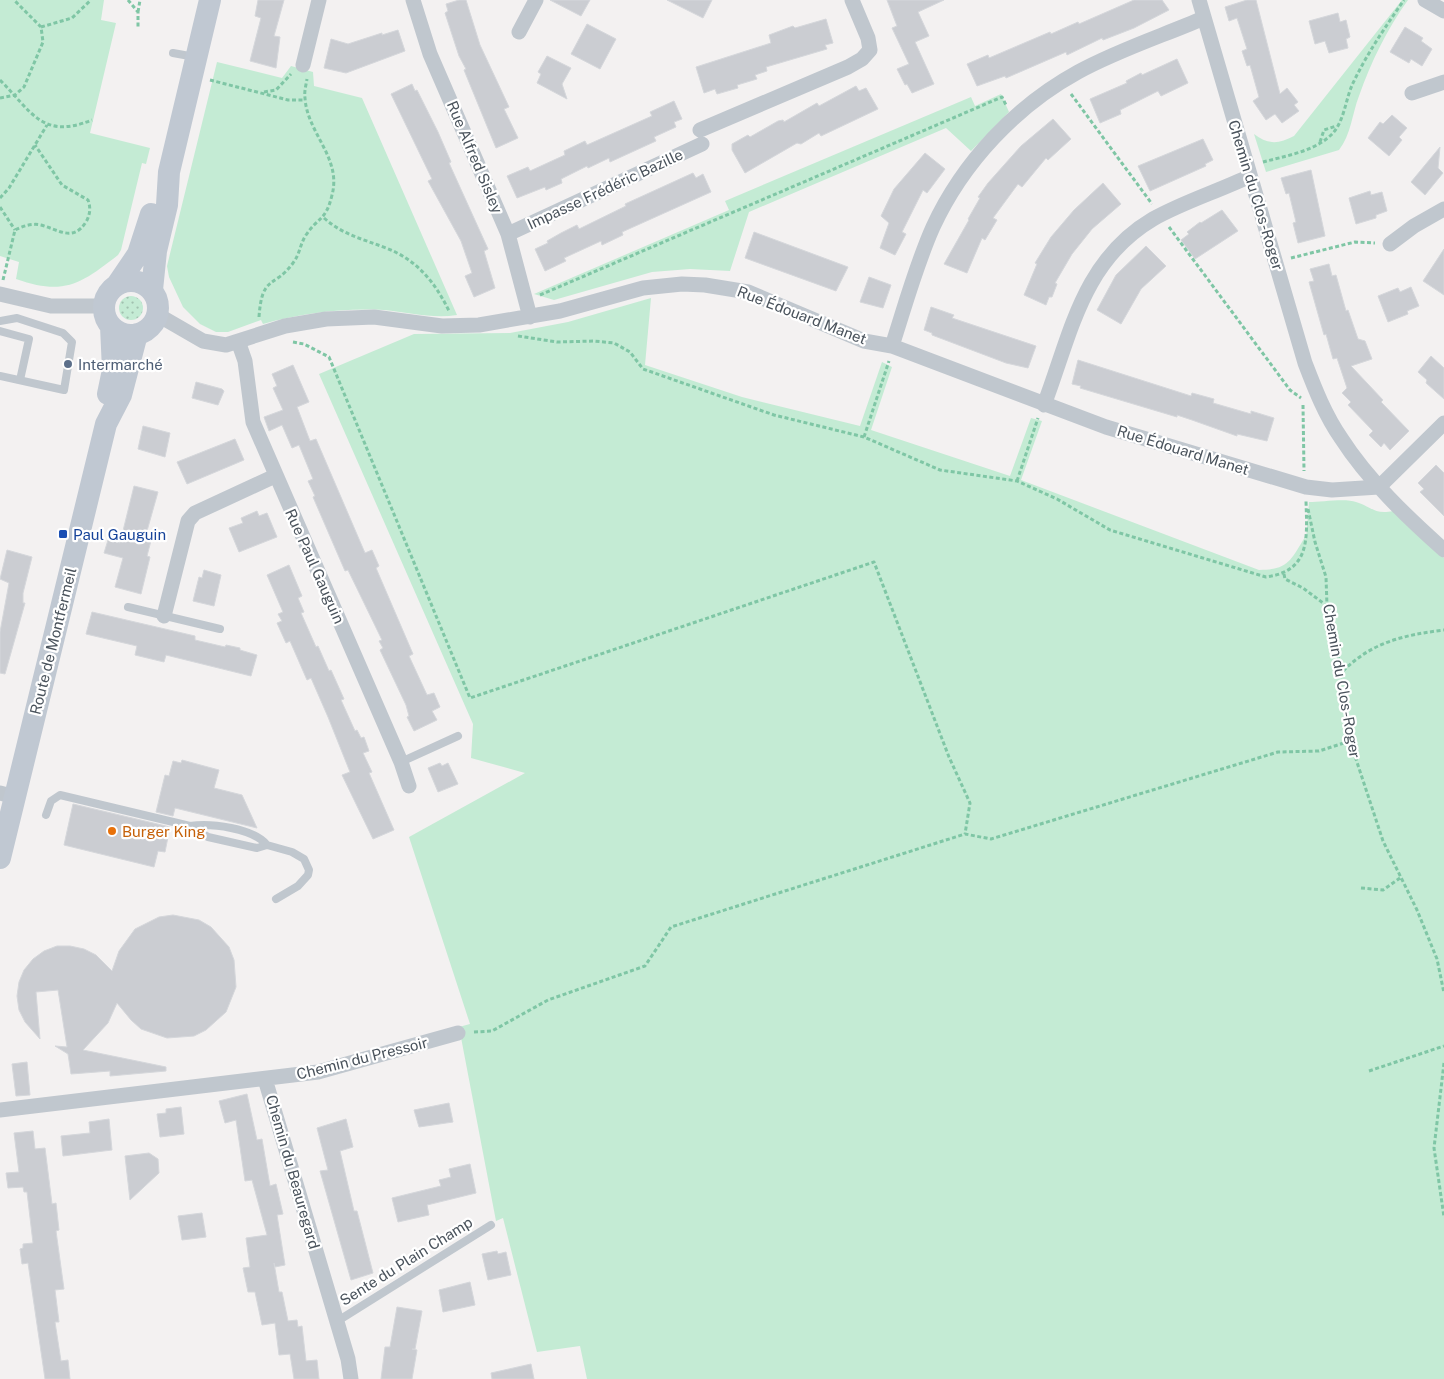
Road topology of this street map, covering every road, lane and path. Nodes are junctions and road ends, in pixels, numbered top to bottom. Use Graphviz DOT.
graph roads {
  1 [pos="14,0"];
  2 [pos="91,0"];
  3 [pos="128,0"];
  4 [pos="140,0"];
  5 [pos="210,0"];
  6 [pos="319,0"];
  7 [pos="413,0"];
  8 [pos="536,0"];
  9 [pos="852,0"];
  10 [pos="1199,0"];
  11 [pos="1404,0"];
  12 [pos="1425,0"];
  13 [pos="1444,11"];
  14 [pos="138,12"];
  15 [pos="1204,18"];
  16 [pos="138,27"];
  17 [pos="41,28"];
  18 [pos="519,32"];
  19 [pos="172,53"];
  20 [pos="196,58"];
  21 [pos="303,65"];
  22 [pos="0,80"];
  23 [pos="210,80"];
  24 [pos="1061,82"];
  25 [pos="1444,82"];
  26 [pos="264,92"];
  27 [pos="1412,93"];
  28 [pos="15,95"];
  29 [pos="0,98"];
  30 [pos="304,100"];
  31 [pos="1013,119"];
  32 [pos="92,120"];
  33 [pos="47,125"];
  34 [pos="1337,126"];
  35 [pos="1320,143"];
  36 [pos="35,145"];
  37 [pos="1249,171"];
  38 [pos="169,172"];
  39 [pos="0,198"];
  40 [pos="0,207"];
  41 [pos="1444,209"];
  42 [pos="1161,215"];
  43 [pos="324,218"];
  44 [pos="15,230"];
  45 [pos="508,234"];
  46 [pos="1390,244"];
  47 [pos="1276,262"];
  48 [pos="117,285"];
  49 [pos="152,290"];
  50 [pos="0,295"];
  51 [pos="158,315"];
  52 [pos="108,316"];
  53 [pos="452,316"];
  54 [pos="530,317"];
  55 [pos="0,321"];
  56 [pos="258,321"];
  57 [pos="0,331"];
  58 [pos="137,334"];
  59 [pos="511,334"];
  60 [pos="288,340"];
  61 [pos="238,341"];
  62 [pos="892,346"];
  63 [pos="0,376"];
  64 [pos="20,380"];
  65 [pos="1315,390"];
  66 [pos="1303,400"];
  67 [pos="1044,405"];
  68 [pos="1444,423"];
  69 [pos="106,424"];
  70 [pos="864,436"];
  71 [pos="276,476"];
  72 [pos="1017,481"];
  73 [pos="1379,487"];
  74 [pos="1306,494"];
  75 [pos="1444,550"];
  76 [pos="1284,574"];
  77 [pos="1327,606"];
  78 [pos="128,607"];
  79 [pos="164,616"];
  80 [pos="220,629"];
  81 [pos="1444,630"];
  82 [pos="1342,671"];
  83 [pos="458,736"];
  84 [pos="1350,741"];
  85 [pos="401,762"];
  86 [pos="409,786"];
  87 [pos="8,795"];
  88 [pos="46,815"];
  89 [pos="190,826"];
  90 [pos="966,834"];
  91 [pos="267,845"];
  92 [pos="0,858"];
  93 [pos="1400,878"];
  94 [pos="1361,888"];
  95 [pos="276,899"];
  96 [pos="1444,994"];
  97 [pos="458,1033"];
  98 [pos="1444,1046"];
  99 [pos="1444,1063"];
  100 [pos="1369,1071"];
  101 [pos="265,1079"];
  102 [pos="0,1110"];
  103 [pos="1444,1218"];
  104 [pos="490,1225"];
  105 [pos="336,1322"];
  106 [pos="351,1379"];
  1 -- 17 [label="path"];
  2 -- 17 [label="path"];
  3 -- 14 [label="path"];
  4 -- 14 [label="path"];
  5 -- 20 [label="main road"];
  6 -- 21 [label="street"];
  7 -- 45 [label="street, Rue Alfred Sisley"];
  8 -- 18 [label="street"];
  9 -- 45 [label="street, Impasse Frédéric Bazille"];
  10 -- 15 [label="street, Chemin du Clos-Roger"];
  11 -- 34 [label="path"];
  12 -- 13 [label="street"];
  14 -- 16 [label="path"];
  15 -- 24 [label="street"];
  15 -- 37 [label="street, Chemin du Clos-Roger"];
  17 -- 28 [label="path"];
  19 -- 20 [label="lane"];
  20 -- 38 [label="main road"];
  21 -- 26 [label="path"];
  21 -- 30 [label="path"];
  22 -- 28 [label="path"];
  23 -- 26 [label="path"];
  24 -- 31 [label="street"];
  24 -- 42 [label="path"];
  25 -- 27 [label="street"];
  26 -- 30 [label="path"];
  28 -- 29 [label="path"];
  28 -- 33 [label="path"];
  30 -- 43 [label="path"];
  31 -- 54 [label="path"];
  31 -- 62 [label="street"];
  32 -- 33 [label="path"];
  33 -- 36 [label="path"];
  34 -- 35 [label="path"];
  34 -- 35 [label="path"];
  35 -- 37 [label="path"];
  36 -- 39 [label="path"];
  36 -- 44 [label="path"];
  37 -- 42 [label="street"];
  37 -- 47 [label="street, Chemin du Clos-Roger"];
  38 -- 48 [label="main road"];
  38 -- 49 [label="main road"];
  40 -- 44 [label="path"];
  41 -- 46 [label="street"];
  42 -- 66 [label="path"];
  42 -- 67 [label="street"];
  43 -- 53 [label="path"];
  43 -- 56 [label="path"];
  44 -- 50 [label="path"];
  45 -- 54 [label="street, Rue Alfred Sisley"];
  46 -- 47 [label="path"];
  47 -- 65 [label="street, Chemin du Clos-Roger"];
  48 -- 49 [label="main road"];
  48 -- 52 [label="main road"];
  49 -- 51 [label="main road"];
  50 -- 52 [label="street"];
  51 -- 58 [label="main road"];
  51 -- 61 [label="street, Rue Édouard Manet"];
  52 -- 58 [label="main road"];
  52 -- 69 [label="main road, Route de Montfermeil"];
  54 -- 61 [label="street, Rue Édouard Manet"];
  54 -- 62 [label="street, Rue Édouard Manet"];
  55 -- 64 [label="lane"];
  57 -- 64 [label="lane"];
  58 -- 69 [label="main road, Route de Montfermeil"];
  59 -- 70 [label="path"];
  60 -- 90 [label="path"];
  61 -- 71 [label="street, Rue Paul Gauguin"];
  62 -- 67 [label="street, Rue Édouard Manet"];
  62 -- 70 [label="path"];
  63 -- 64 [label="lane"];
  65 -- 66 [label="path"];
  65 -- 73 [label="street, Chemin du Clos-Roger"];
  66 -- 74 [label="path, Chemin du Clos-Roger"];
  67 -- 72 [label="path"];
  67 -- 74 [label="street, Rue Édouard Manet"];
  68 -- 73 [label="street"];
  69 -- 87 [label="main road, Route de Montfermeil"];
  70 -- 72 [label="path"];
  71 -- 79 [label="street"];
  71 -- 85 [label="street, Rue Paul Gauguin"];
  72 -- 76 [label="path"];
  73 -- 74 [label="street, Rue Édouard Manet"];
  73 -- 75 [label="street, Chemin du Clos-Roger"];
  74 -- 76 [label="path"];
  74 -- 77 [label="path, Chemin du Clos-Roger"];
  76 -- 77 [label="path"];
  77 -- 82 [label="path, Chemin du Clos-Roger"];
  78 -- 79 [label="lane"];
  79 -- 80 [label="lane"];
  81 -- 82 [label="path"];
  82 -- 84 [label="path, Chemin du Clos-Roger"];
  83 -- 85 [label="lane"];
  84 -- 90 [label="path"];
  84 -- 93 [label="path, Chemin du Clos-Roger"];
  85 -- 86 [label="street, Rue Paul Gauguin"];
  87 -- 92 [label="main road, Route de Montfermeil"];
  88 -- 89 [label="lane"];
  89 -- 91 [label="lane"];
  89 -- 91 [label="lane"];
  90 -- 97 [label="path"];
  91 -- 95 [label="lane"];
  93 -- 94 [label="path"];
  93 -- 96 [label="path, Chemin du Clos-Roger"];
  97 -- 101 [label="street, Chemin du Pressoir"];
  98 -- 100 [label="path"];
  99 -- 103 [label="path"];
  101 -- 102 [label="street, Chemin du Beauregard"];
  101 -- 105 [label="street, Chemin du Beauregard"];
  104 -- 105 [label="lane, Sente du Plain Champ"];
  105 -- 106 [label="street, Chemin du Beauregard"];
}
